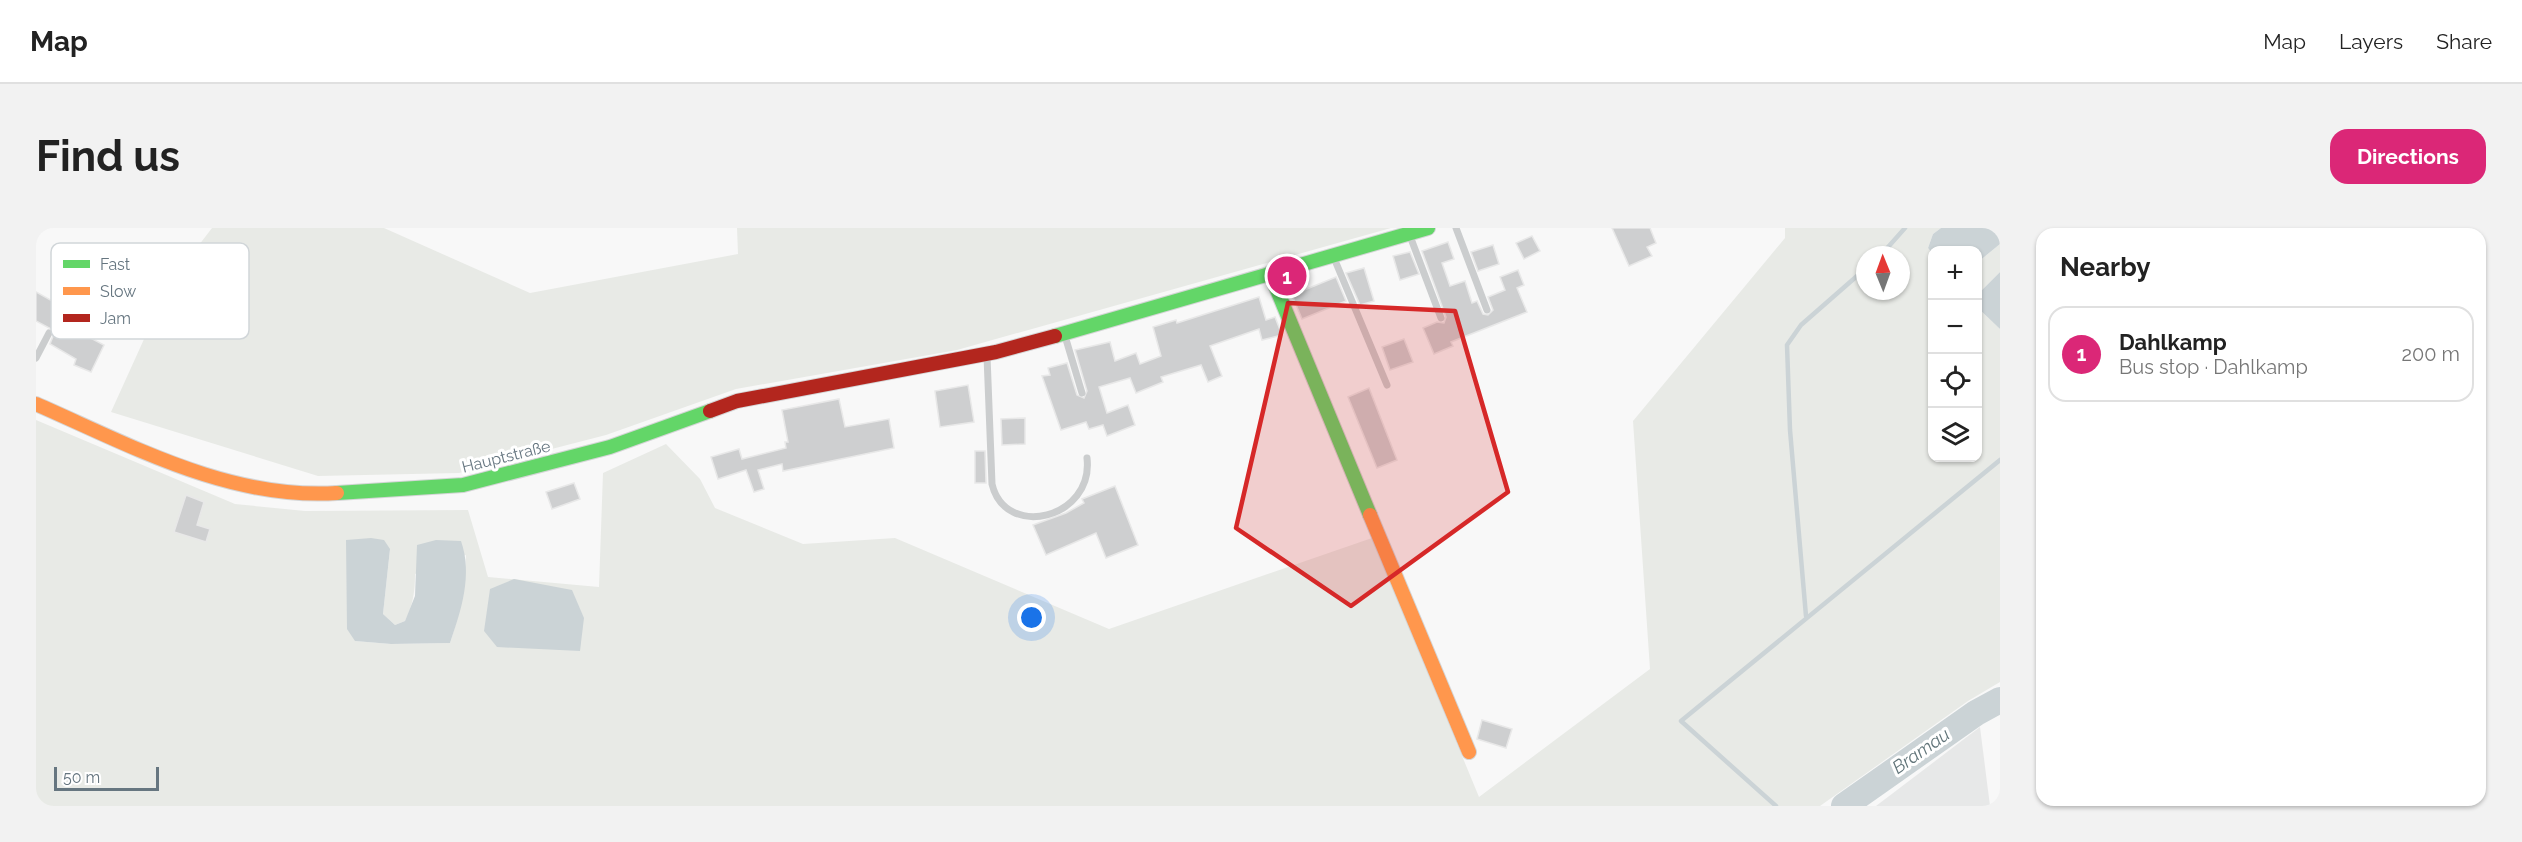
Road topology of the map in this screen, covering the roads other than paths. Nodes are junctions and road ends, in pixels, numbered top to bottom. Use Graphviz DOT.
graph roads {
  1 [pos="1428,228"];
  2 [pos="1456,228"];
  3 [pos="1409,233"];
  4 [pos="1333,255"];
  5 [pos="1270,273"];
  6 [pos="1486,310"];
  7 [pos="1441,318"];
  8 [pos="48,333"];
  9 [pos="1064,334"];
  10 [pos="987,354"];
  11 [pos="36,358"];
  12 [pos="1387,385"];
  13 [pos="1082,393"];
  14 [pos="36,404"];
  15 [pos="1087,458"];
  16 [pos="1469,752"];
  1 -- 3 [label="street, Hauptstraße"];
  2 -- 6 [label="lane"];
  3 -- 4 [label="street, Hauptstraße"];
  3 -- 7 [label="lane"];
  4 -- 5 [label="street, Hauptstraße"];
  4 -- 12 [label="lane"];
  5 -- 9 [label="street, Hauptstraße"];
  5 -- 16 [label="street"];
  8 -- 11 [label="lane"];
  9 -- 10 [label="street, Hauptstraße"];
  9 -- 13 [label="lane"];
  10 -- 14 [label="street, Hauptstraße"];
  10 -- 15 [label="lane"];
}
